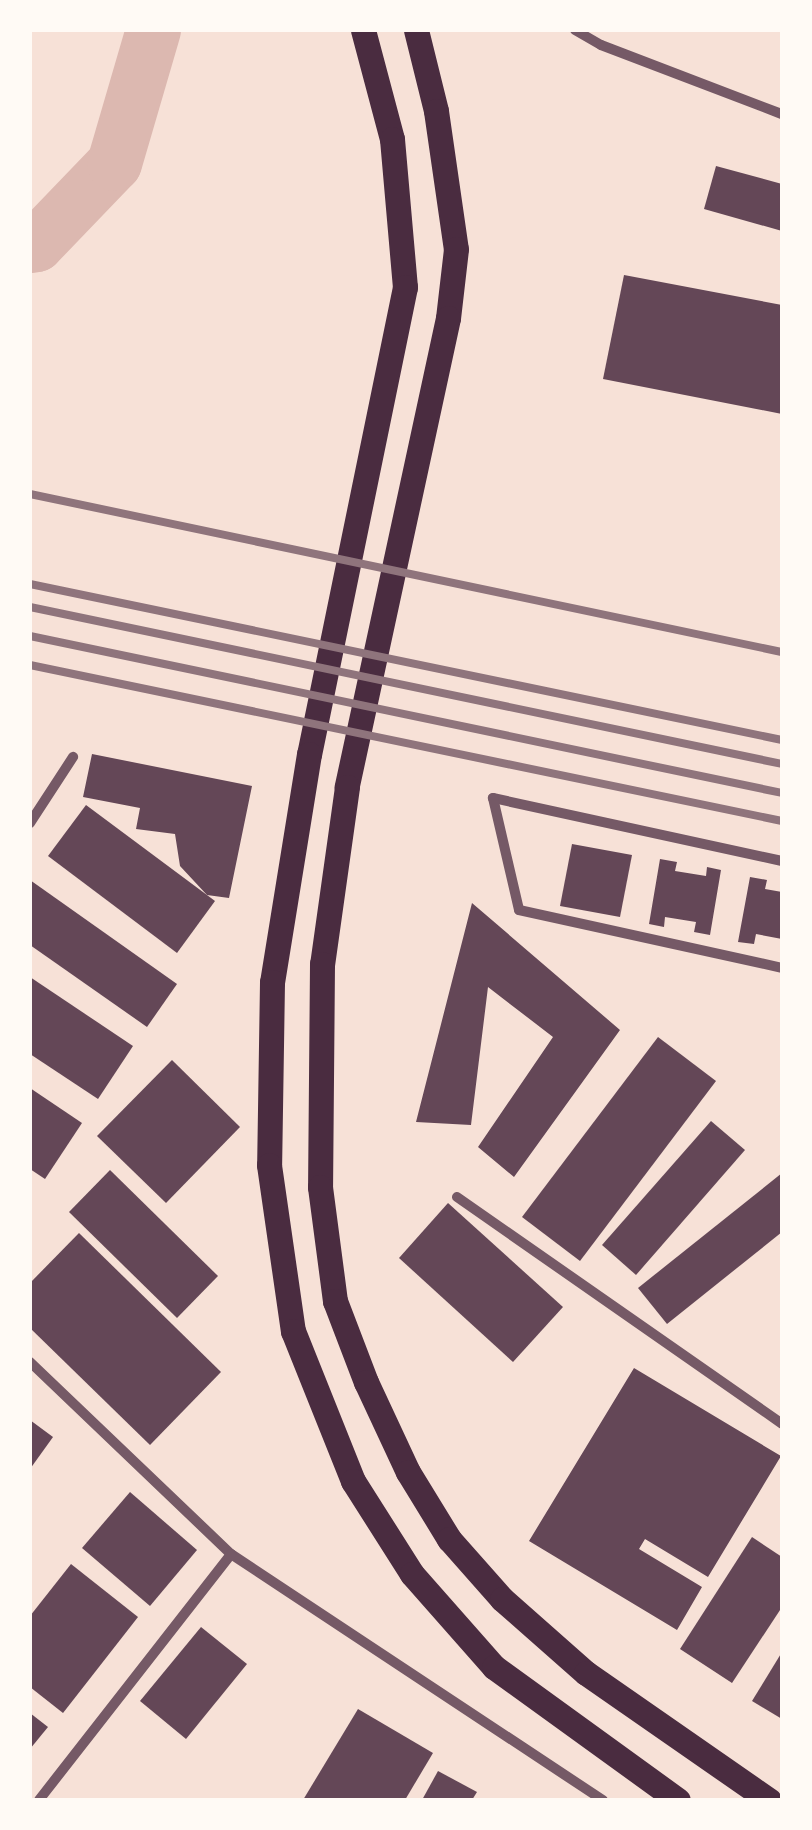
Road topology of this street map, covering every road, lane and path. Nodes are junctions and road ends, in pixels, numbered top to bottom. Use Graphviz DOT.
graph roads {
  1 [pos="364,30"];
  2 [pos="416,30"];
  3 [pos="576,30"];
  4 [pos="782,114"];
  5 [pos="72,757"];
  6 [pos="30,822"];
  7 [pos="782,860"];
  8 [pos="782,968"];
  9 [pos="457,1198"];
  10 [pos="30,1362"];
  11 [pos="782,1424"];
  12 [pos="230,1554"];
  13 [pos="39,1800"];
  14 [pos="603,1800"];
  15 [pos="678,1800"];
  16 [pos="769,1800"];
  1 -- 15 [label="main road"];
  2 -- 16 [label="main road"];
  3 -- 4 [label="street"];
  5 -- 6 [label="street"];
  7 -- 8 [label="street"];
  9 -- 11 [label="street"];
  10 -- 12 [label="street"];
  12 -- 13 [label="street"];
  12 -- 14 [label="street"];
}
